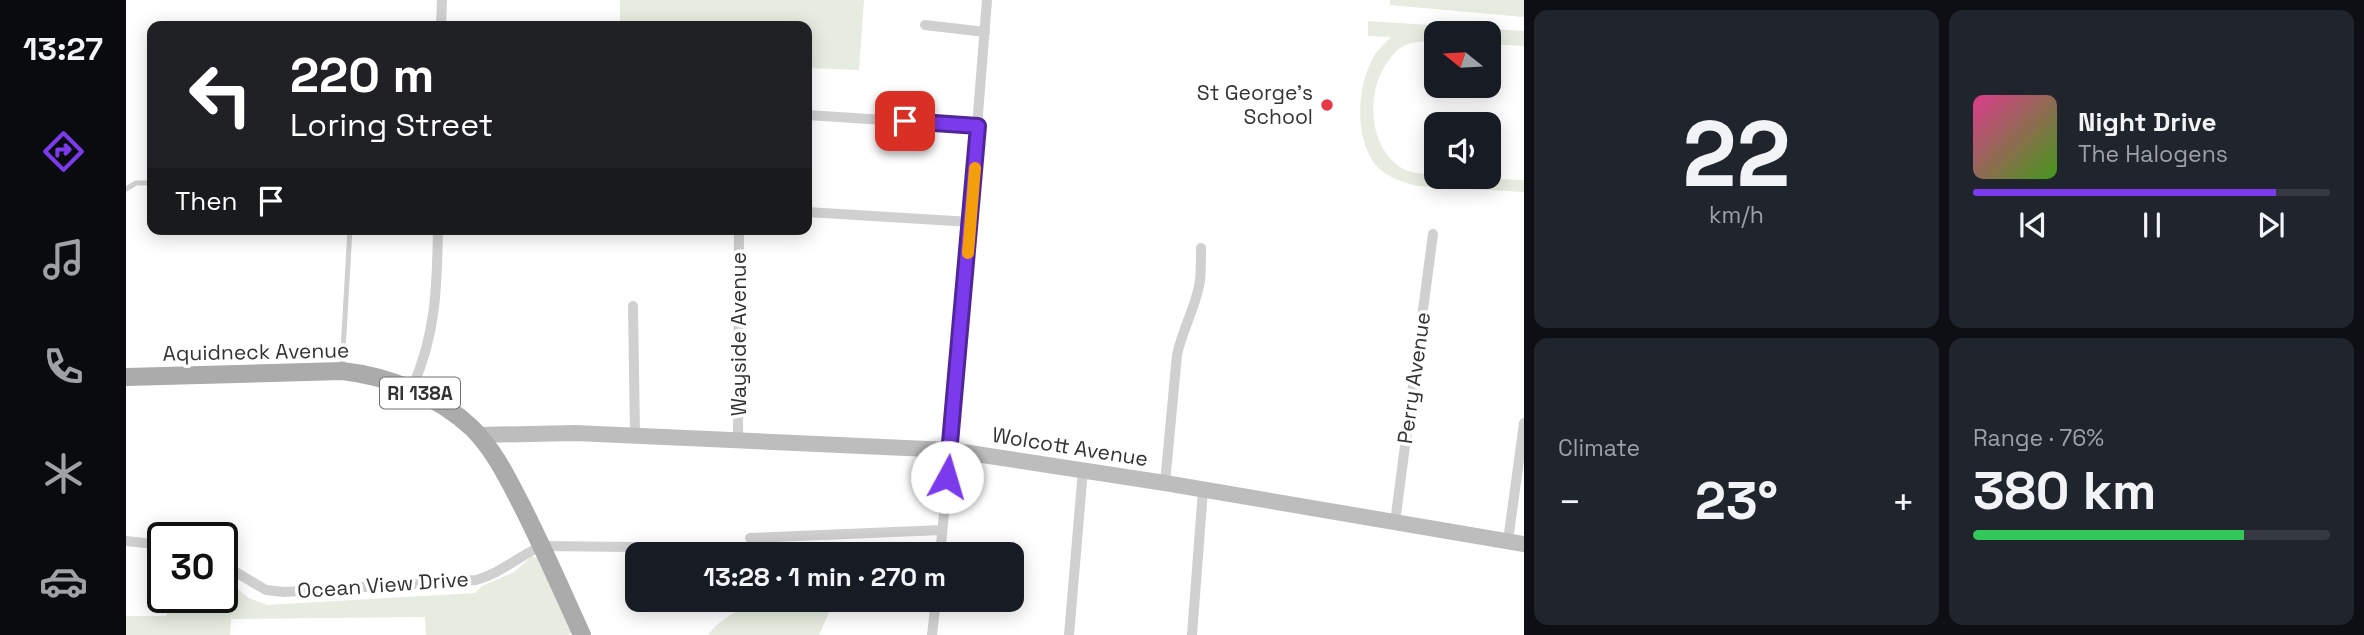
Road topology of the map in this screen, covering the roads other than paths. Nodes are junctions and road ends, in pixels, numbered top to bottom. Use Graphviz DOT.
graph roads {
  1 [pos="442,0"];
  2 [pos="987,0"];
  3 [pos="441,21"];
  4 [pos="925,25"];
  5 [pos="985,32"];
  6 [pos="812,115"];
  7 [pos="978,126"];
  8 [pos="147,183"];
  9 [pos="126,189"];
  10 [pos="812,212"];
  11 [pos="971,222"];
  12 [pos="1433,234"];
  13 [pos="350,235"];
  14 [pos="438,235"];
  15 [pos="739,235"];
  16 [pos="1201,248"];
  17 [pos="633,306"];
  18 [pos="342,372"];
  19 [pos="126,377"];
  20 [pos="412,388"];
  21 [pos="1524,423"];
  22 [pos="478,435"];
  23 [pos="635,435"];
  24 [pos="738,440"];
  25 [pos="950,450"];
  26 [pos="1083,470"];
  27 [pos="1165,483"];
  28 [pos="1203,490"];
  29 [pos="1395,522"];
  30 [pos="942,530"];
  31 [pos="750,538"];
  32 [pos="126,541"];
  33 [pos="941,542"];
  34 [pos="147,543"];
  35 [pos="1516,543"];
  36 [pos="542,546"];
  37 [pos="625,547"];
  38 [pos="238,573"];
  39 [pos="935,612"];
  40 [pos="582,635"];
  41 [pos="932,635"];
  42 [pos="1069,635"];
  43 [pos="1192,635"];
  1 -- 3 [label="street"];
  2 -- 5 [label="street"];
  4 -- 5 [label="street"];
  5 -- 7 [label="street"];
  6 -- 7 [label="street"];
  7 -- 11 [label="street"];
  8 -- 9 [label="lane"];
  10 -- 11 [label="street"];
  11 -- 25 [label="street"];
  12 -- 29 [label="street, Perry Avenue"];
  13 -- 18 [label="lane"];
  14 -- 20 [label="street"];
  15 -- 24 [label="street, Wayside Avenue"];
  16 -- 27 [label="street"];
  17 -- 23 [label="street"];
  18 -- 19 [label="main road, Aquidneck Avenue / RI 138A"];
  18 -- 20 [label="main road, Aquidneck Avenue / RI 138A"];
  20 -- 22 [label="main road, Aquidneck Avenue / RI 138A"];
  21 -- 35 [label="street"];
  22 -- 23 [label="street, Wolcott Avenue"];
  22 -- 36 [label="main road, Aquidneck Avenue / RI 138A"];
  23 -- 24 [label="street, Wolcott Avenue"];
  24 -- 25 [label="street, Wolcott Avenue"];
  25 -- 26 [label="street, Wolcott Avenue"];
  25 -- 30 [label="street"];
  26 -- 27 [label="street, Wolcott Avenue"];
  26 -- 42 [label="street"];
  27 -- 28 [label="street, Wolcott Avenue"];
  28 -- 29 [label="street, Wolcott Avenue"];
  28 -- 43 [label="street"];
  29 -- 35 [label="street, Wolcott Avenue"];
  30 -- 31 [label="street"];
  30 -- 33 [label="street"];
  32 -- 34 [label="street"];
  36 -- 37 [label="street"];
  36 -- 38 [label="street, Ocean View Drive"];
  36 -- 40 [label="main road, Aquidneck Avenue / RI 138A"];
  39 -- 41 [label="street"];
}
